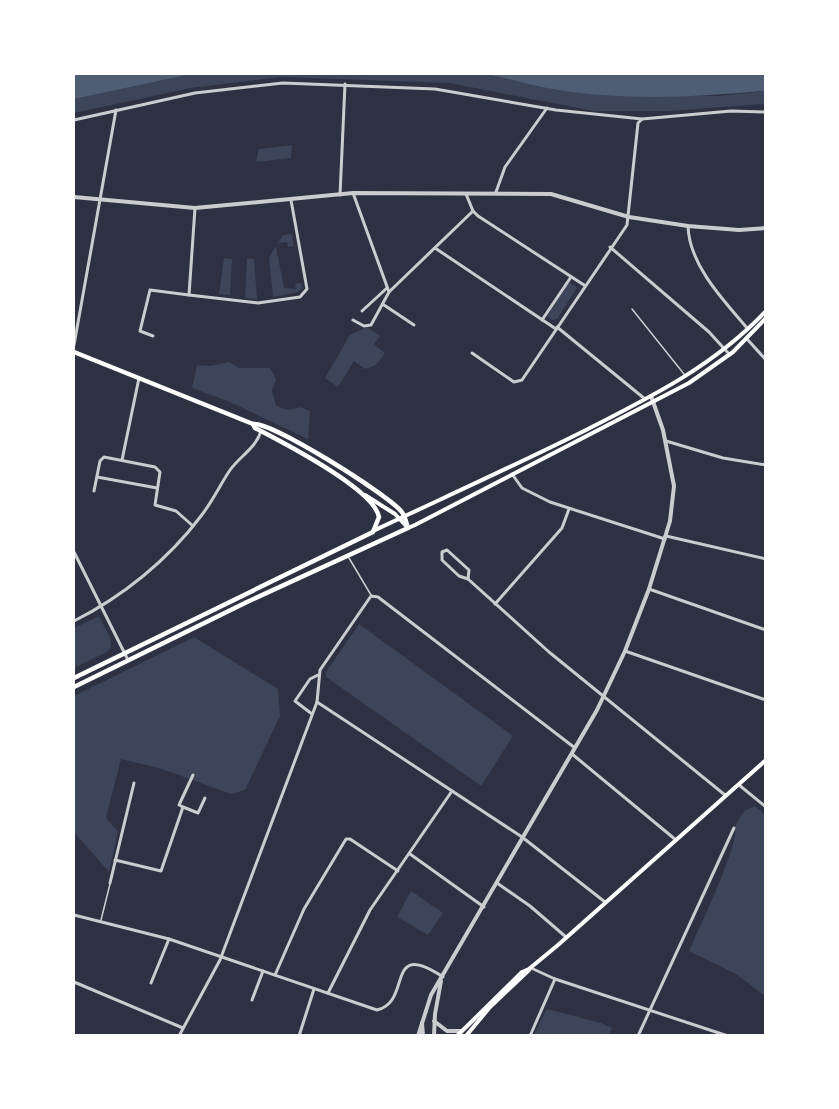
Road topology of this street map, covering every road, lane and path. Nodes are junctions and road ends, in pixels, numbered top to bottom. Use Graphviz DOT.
graph roads {
  1 [pos="345,84"];
  2 [pos="547,108"];
  3 [pos="116,110"];
  4 [pos="765,112"];
  5 [pos="642,119"];
  6 [pos="74,120"];
  7 [pos="466,192"];
  8 [pos="496,192"];
  9 [pos="353,193"];
  10 [pos="340,195"];
  11 [pos="74,197"];
  12 [pos="101,200"];
  13 [pos="291,200"];
  14 [pos="195,208"];
  15 [pos="473,211"];
  16 [pos="629,217"];
  17 [pos="688,226"];
  18 [pos="765,228"];
  19 [pos="610,247"];
  20 [pos="435,248"];
  21 [pos="571,277"];
  22 [pos="584,285"];
  23 [pos="388,290"];
  24 [pos="189,295"];
  25 [pos="384,305"];
  26 [pos="632,309"];
  27 [pos="362,311"];
  28 [pos="765,311"];
  29 [pos="765,318"];
  30 [pos="353,320"];
  31 [pos="542,320"];
  32 [pos="414,325"];
  33 [pos="556,328"];
  34 [pos="748,329"];
  35 [pos="153,336"];
  36 [pos="747,339"];
  37 [pos="74,345"];
  38 [pos="725,349"];
  39 [pos="74,352"];
  40 [pos="472,353"];
  41 [pos="730,355"];
  42 [pos="765,360"];
  43 [pos="686,377"];
  44 [pos="139,378"];
  45 [pos="651,396"];
  46 [pos="645,399"];
  47 [pos="654,403"];
  48 [pos="254,424"];
  49 [pos="261,431"];
  50 [pos="666,441"];
  51 [pos="122,460"];
  52 [pos="765,465"];
  53 [pos="512,474"];
  54 [pos="97,477"];
  55 [pos="157,489"];
  56 [pos="94,491"];
  57 [pos="364,495"];
  58 [pos="569,509"];
  59 [pos="402,518"];
  60 [pos="193,526"];
  61 [pos="408,528"];
  62 [pos="373,532"];
  63 [pos="665,537"];
  64 [pos="74,552"];
  65 [pos="349,557"];
  66 [pos="765,559"];
  67 [pos="468,579"];
  68 [pos="649,589"];
  69 [pos="371,596"];
  70 [pos="495,604"];
  71 [pos="100,606"];
  72 [pos="74,621"];
  73 [pos="765,630"];
  74 [pos="625,651"];
  75 [pos="125,654"];
  76 [pos="128,660"];
  77 [pos="318,675"];
  78 [pos="74,678"];
  79 [pos="74,687"];
  80 [pos="604,696"];
  81 [pos="765,700"];
  82 [pos="317,702"];
  83 [pos="312,714"];
  84 [pos="575,748"];
  85 [pos="572,754"];
  86 [pos="765,760"];
  87 [pos="193,775"];
  88 [pos="134,783"];
  89 [pos="738,784"];
  90 [pos="452,791"];
  91 [pos="725,795"];
  92 [pos="206,798"];
  93 [pos="183,807"];
  94 [pos="765,807"];
  95 [pos="734,828"];
  96 [pos="522,837"];
  97 [pos="676,840"];
  98 [pos="410,854"];
  99 [pos="115,860"];
  100 [pos="398,871"];
  101 [pos="110,883"];
  102 [pos="497,883"];
  103 [pos="605,902"];
  104 [pos="484,907"];
  105 [pos="74,915"];
  106 [pos="101,921"];
  107 [pos="566,938"];
  108 [pos="169,939"];
  109 [pos="221,956"];
  110 [pos="530,968"];
  111 [pos="263,971"];
  112 [pos="275,975"];
  113 [pos="442,979"];
  114 [pos="555,979"];
  115 [pos="74,982"];
  116 [pos="151,983"];
  117 [pos="314,989"];
  118 [pos="327,993"];
  119 [pos="252,1000"];
  120 [pos="650,1010"];
  121 [pos="422,1019"];
  122 [pos="434,1021"];
  123 [pos="183,1028"];
  124 [pos="462,1031"];
  125 [pos="715,1033"];
  126 [pos="179,1035"];
  127 [pos="298,1035"];
  128 [pos="418,1035"];
  129 [pos="423,1035"];
  130 [pos="434,1035"];
  131 [pos="457,1035"];
  132 [pos="466,1035"];
  133 [pos="530,1035"];
  134 [pos="638,1035"];
  135 [pos="728,1035"];
  1 -- 2 [label="street"];
  1 -- 3 [label="street"];
  1 -- 10 [label="street"];
  2 -- 5 [label="street"];
  2 -- 8 [label="street"];
  3 -- 6 [label="street"];
  3 -- 12 [label="street"];
  4 -- 5 [label="street"];
  5 -- 16 [label="street"];
  7 -- 8 [label="street"];
  7 -- 9 [label="street"];
  7 -- 15 [label="street"];
  8 -- 16 [label="street"];
  9 -- 10 [label="street"];
  9 -- 23 [label="street"];
  10 -- 13 [label="street"];
  11 -- 12 [label="street"];
  12 -- 14 [label="street"];
  12 -- 37 [label="street"];
  13 -- 14 [label="street"];
  13 -- 24 [label="street"];
  14 -- 24 [label="street"];
  15 -- 20 [label="street"];
  15 -- 21 [label="street"];
  16 -- 17 [label="street"];
  16 -- 19 [label="street"];
  17 -- 18 [label="street"];
  17 -- 34 [label="street"];
  19 -- 22 [label="street"];
  19 -- 38 [label="street"];
  20 -- 23 [label="street"];
  20 -- 31 [label="street"];
  21 -- 22 [label="street"];
  21 -- 31 [label="street"];
  22 -- 33 [label="street"];
  23 -- 25 [label="street"];
  23 -- 27 [label="street"];
  24 -- 35 [label="street"];
  25 -- 30 [label="street"];
  25 -- 32 [label="street"];
  26 -- 43 [label="lane"];
  28 -- 34 [label="main road"];
  29 -- 36 [label="main road"];
  31 -- 33 [label="street"];
  33 -- 40 [label="street"];
  33 -- 46 [label="street"];
  34 -- 38 [label="main road"];
  36 -- 41 [label="main road"];
  36 -- 42 [label="street"];
  38 -- 41 [label="street"];
  38 -- 43 [label="main road"];
  39 -- 44 [label="main road"];
  41 -- 47 [label="main road"];
  43 -- 45 [label="main road"];
  44 -- 48 [label="main road"];
  44 -- 51 [label="street"];
  45 -- 46 [label="main road"];
  45 -- 47 [label="street"];
  46 -- 59 [label="main road"];
  47 -- 50 [label="street"];
  47 -- 53 [label="main road"];
  48 -- 49 [label="main road"];
  48 -- 59 [label="main road"];
  49 -- 57 [label="main road"];
  49 -- 60 [label="street"];
  50 -- 52 [label="street"];
  50 -- 63 [label="street"];
  51 -- 54 [label="street"];
  51 -- 55 [label="street"];
  53 -- 58 [label="street"];
  53 -- 61 [label="main road"];
  54 -- 55 [label="street"];
  54 -- 56 [label="street"];
  55 -- 60 [label="street"];
  57 -- 59 [label="main road"];
  57 -- 62 [label="main road"];
  58 -- 63 [label="street"];
  58 -- 70 [label="street"];
  59 -- 61 [label="main road"];
  59 -- 62 [label="main road"];
  60 -- 71 [label="street"];
  61 -- 65 [label="main road"];
  62 -- 75 [label="main road"];
  63 -- 66 [label="street"];
  63 -- 68 [label="street"];
  64 -- 71 [label="street"];
  65 -- 69 [label="lane"];
  65 -- 76 [label="main road"];
  67 -- 67 [label="street"];
  67 -- 70 [label="street"];
  68 -- 73 [label="street"];
  68 -- 74 [label="street"];
  69 -- 77 [label="street"];
  69 -- 84 [label="street"];
  70 -- 80 [label="street"];
  71 -- 72 [label="street"];
  71 -- 75 [label="street"];
  74 -- 80 [label="street"];
  74 -- 81 [label="street"];
  75 -- 76 [label="street"];
  75 -- 78 [label="main road"];
  76 -- 79 [label="main road"];
  77 -- 82 [label="street"];
  77 -- 83 [label="street"];
  80 -- 84 [label="street"];
  80 -- 91 [label="street"];
  82 -- 83 [label="street"];
  82 -- 90 [label="street"];
  83 -- 109 [label="street"];
  84 -- 85 [label="street"];
  85 -- 96 [label="street"];
  85 -- 97 [label="street"];
  86 -- 89 [label="main road"];
  87 -- 93 [label="street"];
  88 -- 99 [label="street"];
  89 -- 91 [label="main road"];
  89 -- 94 [label="street"];
  90 -- 96 [label="street"];
  90 -- 98 [label="street"];
  91 -- 97 [label="main road"];
  92 -- 93 [label="street"];
  93 -- 99 [label="street"];
  95 -- 120 [label="street"];
  96 -- 102 [label="street"];
  96 -- 103 [label="street"];
  97 -- 103 [label="main road"];
  98 -- 100 [label="street"];
  98 -- 104 [label="street"];
  99 -- 101 [label="street"];
  100 -- 112 [label="street"];
  100 -- 118 [label="street"];
  101 -- 106 [label="lane"];
  102 -- 104 [label="street"];
  102 -- 107 [label="street"];
  103 -- 107 [label="main road"];
  104 -- 113 [label="street"];
  105 -- 106 [label="street"];
  106 -- 108 [label="street"];
  107 -- 110 [label="main road"];
  108 -- 109 [label="street"];
  108 -- 116 [label="street"];
  109 -- 111 [label="street"];
  109 -- 123 [label="street"];
  110 -- 114 [label="street"];
  110 -- 124 [label="main road"];
  110 -- 132 [label="main road"];
  111 -- 112 [label="street"];
  111 -- 119 [label="street"];
  112 -- 117 [label="street"];
  113 -- 118 [label="street"];
  113 -- 121 [label="street"];
  113 -- 122 [label="street"];
  114 -- 120 [label="street"];
  114 -- 133 [label="street"];
  115 -- 123 [label="street"];
  117 -- 118 [label="street"];
  117 -- 127 [label="street"];
  120 -- 125 [label="street"];
  120 -- 134 [label="street"];
  121 -- 128 [label="street"];
  121 -- 129 [label="street"];
  122 -- 124 [label="street"];
  122 -- 130 [label="street"];
  123 -- 126 [label="street"];
  124 -- 131 [label="main road"];
  125 -- 135 [label="street"];
}
